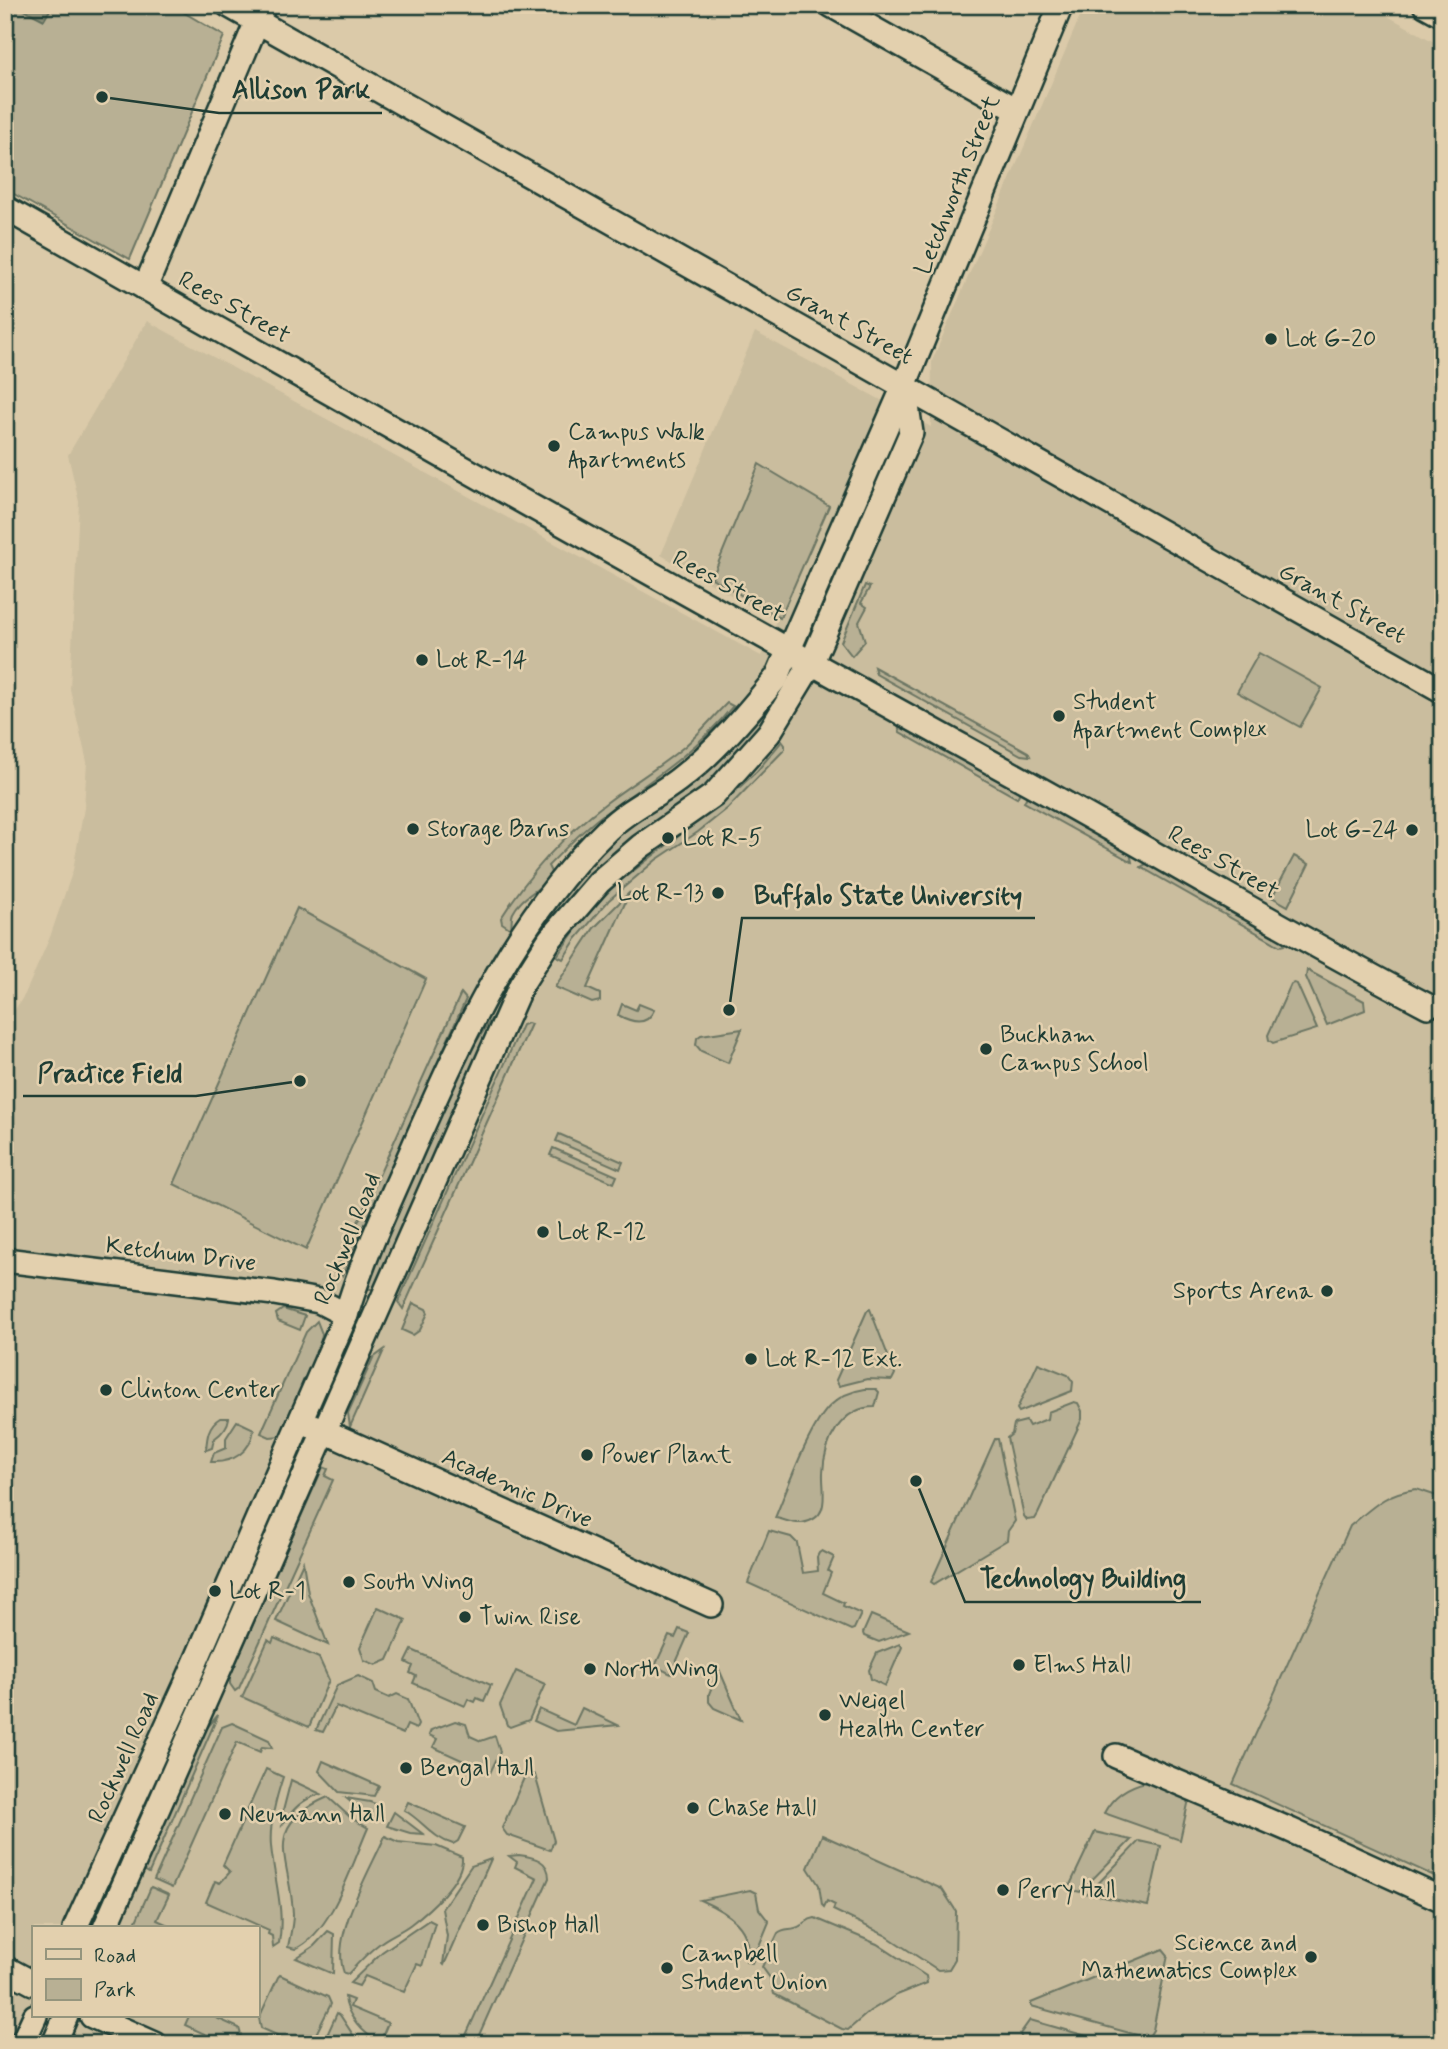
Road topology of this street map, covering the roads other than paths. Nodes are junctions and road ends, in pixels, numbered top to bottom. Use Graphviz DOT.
graph roads {
  1 [pos="228,5"];
  2 [pos="831,5"];
  3 [pos="1061,5"];
  4 [pos="1425,5"];
  5 [pos="261,13"];
  6 [pos="1443,15"];
  7 [pos="1017,110"];
  8 [pos="5,208"];
  9 [pos="145,288"];
  10 [pos="904,386"];
  11 [pos="789,652"];
  12 [pos="811,664"];
  13 [pos="1443,691"];
  14 [pos="1428,1006"];
  15 [pos="5,1260"];
  16 [pos="346,1315"];
  17 [pos="300,1420"];
  18 [pos="325,1432"];
  19 [pos="712,1605"];
  20 [pos="1116,1756"];
  21 [pos="1443,1900"];
  22 [pos="76,1926"];
  23 [pos="106,1926"];
  24 [pos="5,1968"];
  25 [pos="32,1982"];
  26 [pos="34,2018"];
  27 [pos="65,2018"];
  28 [pos="96,2018"];
  29 [pos="22,2044"];
  30 [pos="54,2044"];
  31 [pos="155,2044"];
  1 -- 5 [label="street, Grant Street"];
  2 -- 7 [label="street"];
  3 -- 7 [label="street, Letchworth Street"];
  4 -- 6 [label="street"];
  5 -- 9 [label="street"];
  5 -- 10 [label="street, Grant Street"];
  7 -- 10 [label="street, Letchworth Street"];
  8 -- 9 [label="street, Rees Street"];
  9 -- 11 [label="street, Rees Street"];
  10 -- 11 [label="street, Letchworth Street"];
  10 -- 12 [label="street"];
  10 -- 13 [label="street, Grant Street"];
  11 -- 12 [label="street, Rees Street"];
  11 -- 16 [label="street, Rockwell Road"];
  12 -- 14 [label="street, Rees Street"];
  12 -- 18 [label="street"];
  15 -- 16 [label="street, Ketchum Drive"];
  16 -- 17 [label="street, Rockwell Road"];
  17 -- 18 [label="street, Academic Drive"];
  17 -- 22 [label="street, Rockwell Road"];
  18 -- 19 [label="street, Academic Drive"];
  18 -- 23 [label="street"];
  20 -- 21 [label="street"];
  24 -- 25 [label="street"];
  26 -- 29 [label="street"];
  27 -- 30 [label="street"];
  28 -- 31 [label="street"];
}
